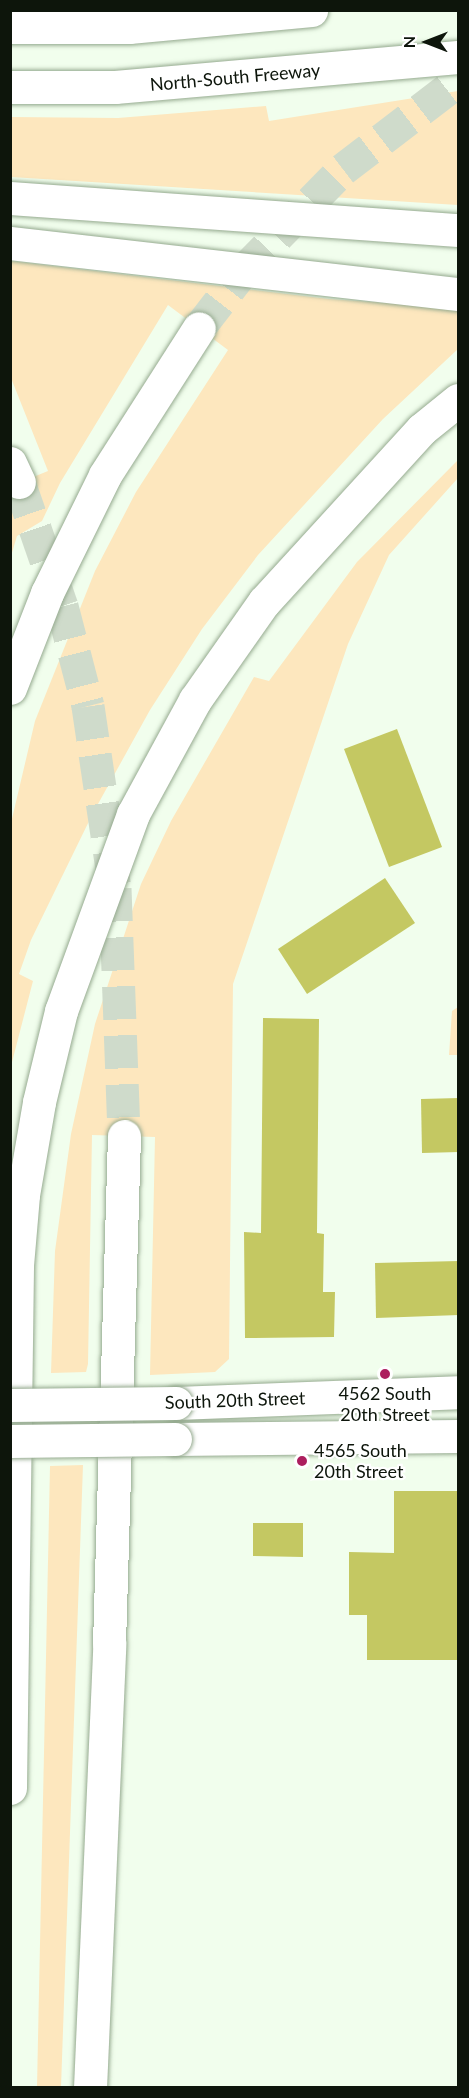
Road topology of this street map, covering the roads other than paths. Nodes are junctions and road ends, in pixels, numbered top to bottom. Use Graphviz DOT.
graph roads {
  1 [pos="311,10"];
  2 [pos="10,27"];
  3 [pos="459,57"];
  4 [pos="10,87"];
  5 [pos="10,198"];
  6 [pos="459,230"];
  7 [pos="10,243"];
  8 [pos="459,294"];
  9 [pos="199,328"];
  10 [pos="459,400"];
  11 [pos="10,688"];
  12 [pos="124,1136"];
  13 [pos="459,1392"];
  14 [pos="363,1396"];
  15 [pos="10,1405"];
  16 [pos="459,1436"];
  17 [pos="364,1438"];
  18 [pos="10,1441"];
  19 [pos="10,1788"];
  20 [pos="93,2024"];
  21 [pos="90,2088"];
  22 [pos="112,2088"];
  1 -- 2 [label="main road"];
  3 -- 4 [label="main road, North-South Freeway"];
  5 -- 6 [label="main road"];
  7 -- 8 [label="main road"];
  9 -- 11 [label="main road"];
  10 -- 19 [label="main road"];
  12 -- 20 [label="main road"];
  13 -- 14 [label="main road, South 20th Street"];
  14 -- 15 [label="main road, South 20th Street, bridge"];
  14 -- 17 [label="main road"];
  16 -- 17 [label="main road, South 20th Street"];
  17 -- 18 [label="main road, South 20th Street, bridge"];
  20 -- 21 [label="main road"];
  20 -- 22 [label="main road"];
}
